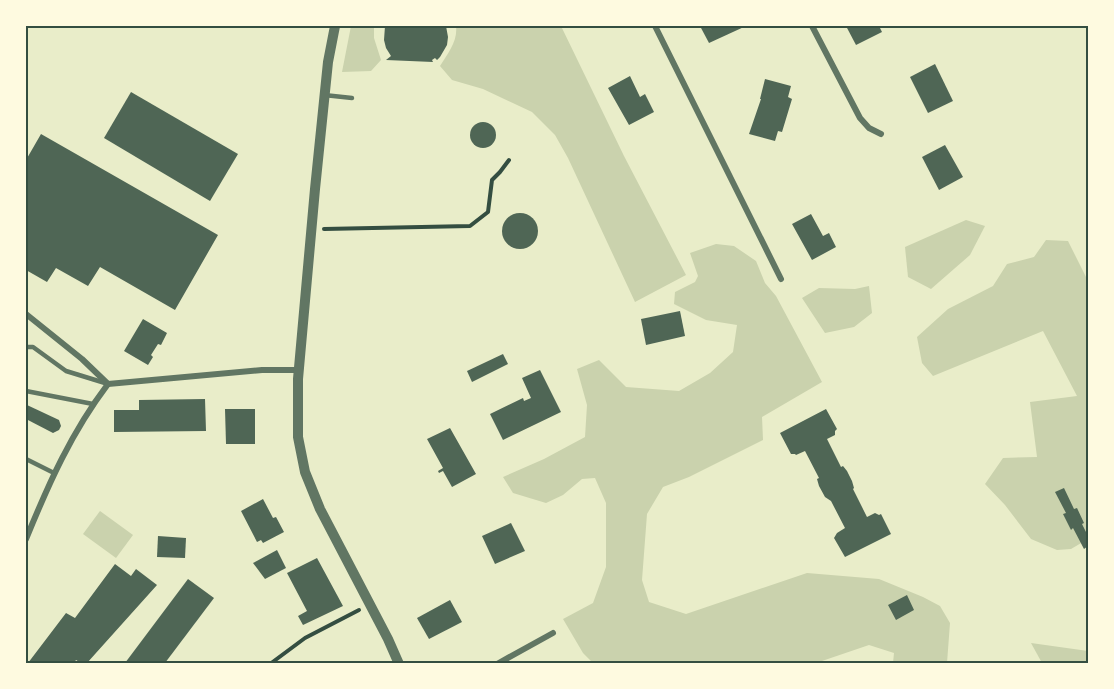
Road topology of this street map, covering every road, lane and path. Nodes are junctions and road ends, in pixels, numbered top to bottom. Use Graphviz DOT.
graph roads {
  1 [pos="334,26"];
  2 [pos="655,26"];
  3 [pos="812,26"];
  4 [pos="324,95"];
  5 [pos="352,98"];
  6 [pos="881,134"];
  7 [pos="509,160"];
  8 [pos="311,230"];
  9 [pos="781,279"];
  10 [pos="26,314"];
  11 [pos="26,347"];
  12 [pos="299,370"];
  13 [pos="108,384"];
  14 [pos="26,391"];
  15 [pos="93,404"];
  16 [pos="26,459"];
  17 [pos="54,473"];
  18 [pos="26,539"];
  19 [pos="373,609"];
  20 [pos="553,633"];
  21 [pos="270,663"];
  22 [pos="399,663"];
  23 [pos="496,663"];
  1 -- 4 [label="street"];
  2 -- 9 [label="street"];
  3 -- 6 [label="street"];
  4 -- 5 [label="lane"];
  4 -- 8 [label="street"];
  7 -- 8 [label="path"];
  8 -- 12 [label="street"];
  10 -- 13 [label="street"];
  11 -- 13 [label="lane"];
  12 -- 13 [label="street"];
  12 -- 19 [label="street"];
  13 -- 15 [label="street"];
  14 -- 15 [label="lane"];
  15 -- 17 [label="street"];
  16 -- 17 [label="lane"];
  17 -- 18 [label="street"];
  19 -- 21 [label="path"];
  19 -- 22 [label="street"];
  20 -- 23 [label="street"];
}
